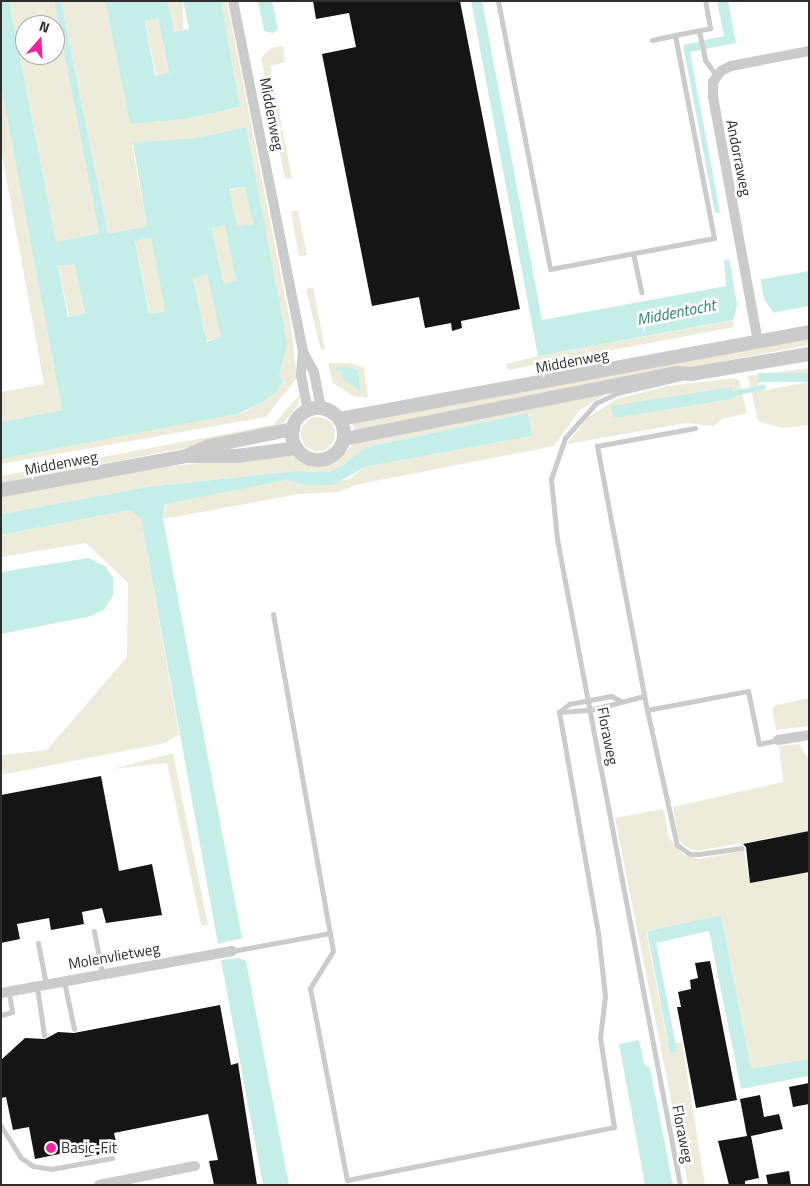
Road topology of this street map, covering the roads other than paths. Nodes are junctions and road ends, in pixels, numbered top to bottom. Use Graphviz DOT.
graph roads {
  1 [pos="233,1"];
  2 [pos="498,1"];
  3 [pos="705,1"];
  4 [pos="699,30"];
  5 [pos="675,35"];
  6 [pos="652,40"];
  7 [pos="809,51"];
  8 [pos="716,76"];
  9 [pos="633,253"];
  10 [pos="640,292"];
  11 [pos="809,332"];
  12 [pos="758,342"];
  13 [pos="809,354"];
  14 [pos="691,374"];
  15 [pos="314,409"];
  16 [pos="340,419"];
  17 [pos="695,428"];
  18 [pos="293,429"];
  19 [pos="344,439"];
  20 [pos="296,448"];
  21 [pos="186,456"];
  22 [pos="1,490"];
  23 [pos="274,614"];
  24 [pos="644,696"];
  25 [pos="588,701"];
  26 [pos="621,701"];
  27 [pos="590,710"];
  28 [pos="647,710"];
  29 [pos="559,712"];
  30 [pos="809,735"];
  31 [pos="778,740"];
  32 [pos="742,848"];
  33 [pos="94,931"];
  34 [pos="330,934"];
  35 [pos="38,943"];
  36 [pos="232,951"];
  37 [pos="102,973"];
  38 [pos="64,980"];
  39 [pos="42,985"];
  40 [pos="5,993"];
  41 [pos="1,1015"];
  42 [pos="74,1029"];
  43 [pos="44,1035"];
  44 [pos="1,1126"];
  45 [pos="112,1158"];
  46 [pos="195,1166"];
  47 [pos="347,1182"];
  48 [pos="99,1185"];
  49 [pos="680,1185"];
  1 -- 15 [label="street, Middenweg"];
  2 -- 9 [label="lane"];
  3 -- 4 [label="lane"];
  4 -- 5 [label="lane"];
  4 -- 8 [label="lane"];
  5 -- 6 [label="lane"];
  5 -- 9 [label="lane"];
  7 -- 8 [label="street"];
  8 -- 12 [label="street, Andorraweg"];
  9 -- 10 [label="lane"];
  11 -- 12 [label="street, Middenweg"];
  12 -- 16 [label="street, Middenweg"];
  13 -- 14 [label="street"];
  14 -- 19 [label="street"];
  14 -- 25 [label="lane, Floraweg"];
  15 -- 16 [label="street"];
  15 -- 18 [label="street"];
  16 -- 19 [label="street"];
  17 -- 24 [label="lane"];
  18 -- 20 [label="street"];
  18 -- 21 [label="street, Middenweg"];
  19 -- 20 [label="street"];
  20 -- 21 [label="street, Middenweg"];
  21 -- 22 [label="street, Middenweg"];
  23 -- 34 [label="lane"];
  24 -- 26 [label="lane"];
  24 -- 28 [label="lane"];
  25 -- 26 [label="lane"];
  25 -- 27 [label="lane, Floraweg"];
  25 -- 29 [label="lane"];
  26 -- 27 [label="lane"];
  27 -- 29 [label="lane"];
  27 -- 49 [label="lane, Floraweg"];
  28 -- 31 [label="lane"];
  28 -- 32 [label="lane"];
  29 -- 47 [label="lane"];
  30 -- 31 [label="street"];
  33 -- 37 [label="lane"];
  34 -- 36 [label="lane"];
  34 -- 47 [label="lane"];
  35 -- 39 [label="lane"];
  36 -- 37 [label="street, Molenvlietweg"];
  37 -- 38 [label="street, Molenvlietweg"];
  38 -- 39 [label="street, Molenvlietweg"];
  38 -- 42 [label="lane"];
  39 -- 40 [label="street, Molenvlietweg"];
  39 -- 43 [label="lane"];
  40 -- 41 [label="lane"];
  44 -- 45 [label="lane"];
  46 -- 48 [label="street"];
}
